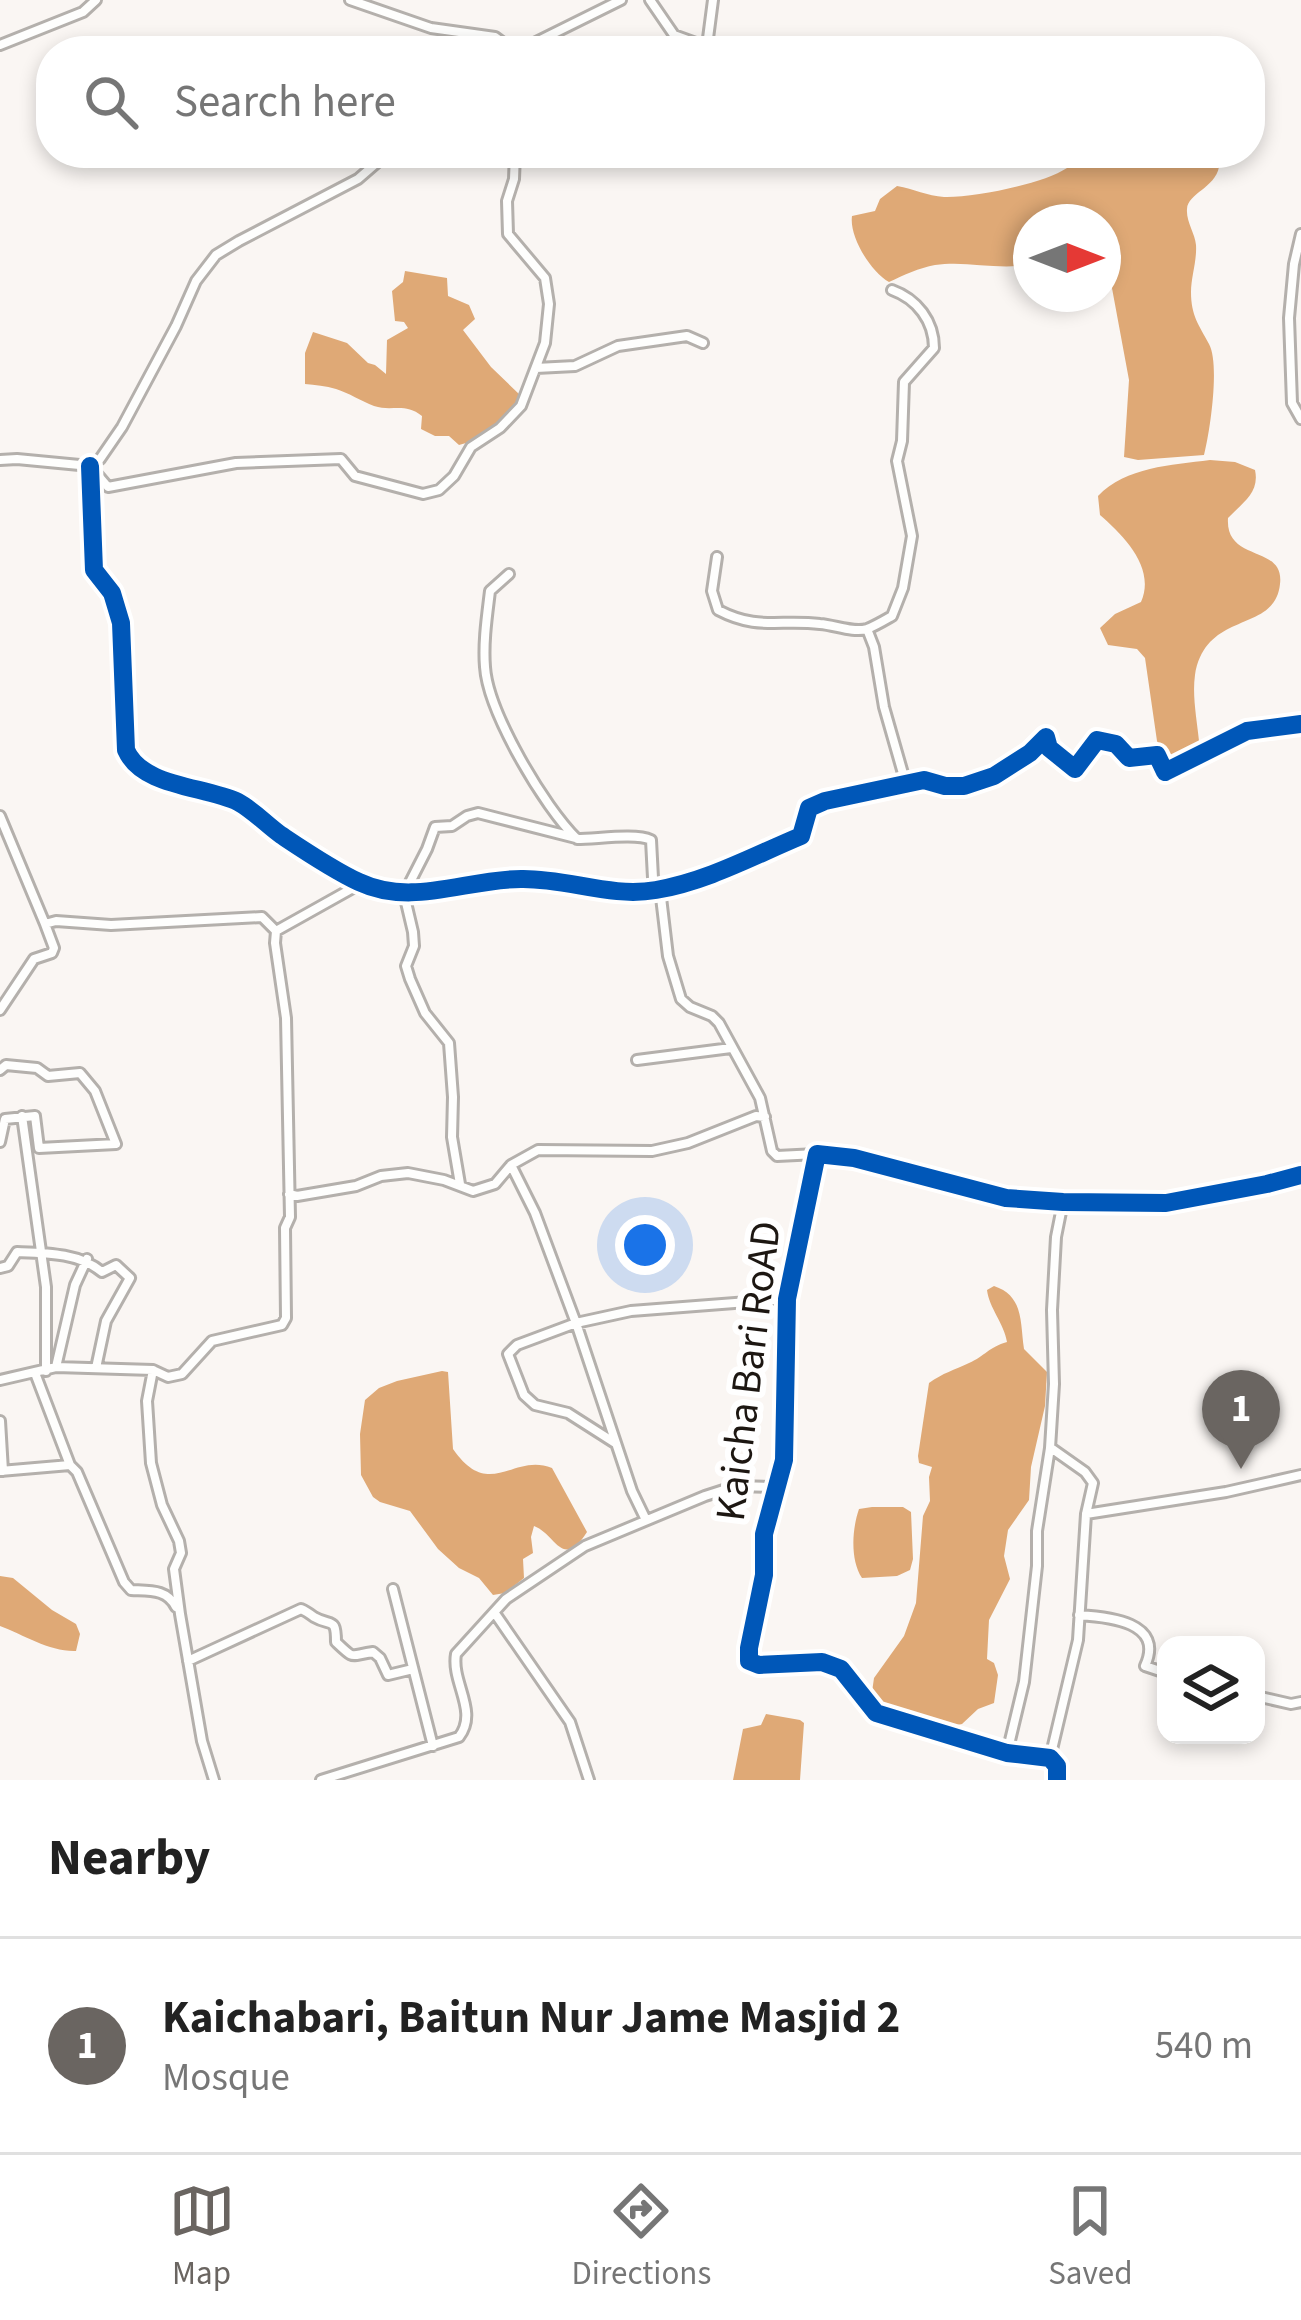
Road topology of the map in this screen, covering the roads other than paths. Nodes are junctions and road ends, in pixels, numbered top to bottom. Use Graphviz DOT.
graph roads {
  1 [pos="97,0"];
  2 [pos="350,0"];
  3 [pos="621,0"];
  4 [pos="650,0"];
  5 [pos="713,0"];
  6 [pos="488,36"];
  7 [pos="547,36"];
  8 [pos="677,36"];
  9 [pos="708,36"];
  10 [pos="0,45"];
  11 [pos="371,168"];
  12 [pos="514,168"];
  13 [pos="1301,234"];
  14 [pos="892,290"];
  15 [pos="703,344"];
  16 [pos="536,368"];
  17 [pos="1301,419"];
  18 [pos="0,460"];
  19 [pos="90,466"];
  20 [pos="717,556"];
  21 [pos="509,574"];
  22 [pos="867,629"];
  23 [pos="1301,724"];
  24 [pos="906,784"];
  25 [pos="0,816"];
  26 [pos="577,838"];
  27 [pos="361,884"];
  28 [pos="659,890"];
  29 [pos="404,894"];
  30 [pos="45,924"];
  31 [pos="275,932"];
  32 [pos="0,1010"];
  33 [pos="731,1048"];
  34 [pos="637,1060"];
  35 [pos="0,1070"];
  36 [pos="22,1117"];
  37 [pos="765,1117"];
  38 [pos="0,1142"];
  39 [pos="817,1154"];
  40 [pos="512,1166"];
  41 [pos="1301,1175"];
  42 [pos="460,1184"];
  43 [pos="290,1194"];
  44 [pos="1063,1202"];
  45 [pos="40,1253"];
  46 [pos="87,1259"];
  47 [pos="0,1268"];
  48 [pos="787,1299"];
  49 [pos="576,1323"];
  50 [pos="96,1368"];
  51 [pos="46,1370"];
  52 [pos="153,1370"];
  53 [pos="0,1380"];
  54 [pos="0,1421"];
  55 [pos="616,1444"];
  56 [pos="1050,1448"];
  57 [pos="70,1465"];
  58 [pos="2,1471"];
  59 [pos="1301,1475"];
  60 [pos="775,1487"];
  61 [pos="1086,1514"];
  62 [pos="646,1520"];
  63 [pos="393,1589"];
  64 [pos="494,1612"];
  65 [pos="180,1614"];
  66 [pos="1078,1615"];
  67 [pos="188,1661"];
  68 [pos="413,1669"];
  69 [pos="1157,1670"];
  70 [pos="1265,1698"];
  71 [pos="1301,1702"];
  72 [pos="433,1746"];
  73 [pos="1007,1753"];
  74 [pos="1050,1758"];
  75 [pos="214,1780"];
  76 [pos="321,1780"];
  77 [pos="589,1780"];
  78 [pos="1057,1780"];
  1 -- 10 [label="street"];
  2 -- 6 [label="street"];
  3 -- 7 [label="street"];
  4 -- 8 [label="street"];
  5 -- 9 [label="street"];
  11 -- 19 [label="street"];
  12 -- 16 [label="street"];
  13 -- 17 [label="street"];
  14 -- 22 [label="street"];
  15 -- 16 [label="street"];
  16 -- 19 [label="street"];
  18 -- 19 [label="street"];
  19 -- 27 [label="street"];
  20 -- 22 [label="street"];
  21 -- 26 [label="street"];
  22 -- 24 [label="street"];
  23 -- 24 [label="street"];
  24 -- 28 [label="street"];
  25 -- 30 [label="street"];
  26 -- 28 [label="street"];
  26 -- 29 [label="street"];
  27 -- 29 [label="street"];
  27 -- 31 [label="street"];
  28 -- 29 [label="street"];
  28 -- 33 [label="street"];
  29 -- 42 [label="street"];
  30 -- 31 [label="street"];
  30 -- 32 [label="street"];
  31 -- 43 [label="street"];
  33 -- 34 [label="street"];
  33 -- 37 [label="street"];
  35 -- 36 [label="street"];
  36 -- 38 [label="street"];
  36 -- 45 [label="street"];
  37 -- 39 [label="street"];
  37 -- 40 [label="street"];
  39 -- 44 [label="street"];
  39 -- 48 [label="street, Kaicha Bari RoAD"];
  40 -- 42 [label="street"];
  40 -- 49 [label="street"];
  41 -- 44 [label="street"];
  42 -- 43 [label="street"];
  43 -- 52 [label="street"];
  44 -- 56 [label="street"];
  45 -- 46 [label="street"];
  45 -- 47 [label="street"];
  45 -- 51 [label="street"];
  46 -- 50 [label="street"];
  46 -- 51 [label="street"];
  48 -- 49 [label="street"];
  48 -- 60 [label="street, Kaicha Bari RoAD"];
  49 -- 55 [label="street"];
  49 -- 55 [label="street"];
  50 -- 51 [label="street"];
  50 -- 52 [label="street"];
  51 -- 53 [label="street"];
  51 -- 57 [label="street"];
  52 -- 65 [label="street"];
  54 -- 58 [label="street"];
  55 -- 62 [label="street"];
  56 -- 61 [label="street"];
  56 -- 73 [label="street"];
  57 -- 58 [label="street"];
  57 -- 65 [label="street"];
  59 -- 61 [label="street"];
  60 -- 62 [label="street"];
  60 -- 73 [label="street, Kaicha Bari RoAD"];
  61 -- 66 [label="street"];
  62 -- 64 [label="street"];
  63 -- 68 [label="street"];
  64 -- 72 [label="street"];
  64 -- 77 [label="street"];
  65 -- 67 [label="street"];
  66 -- 69 [label="street"];
  66 -- 74 [label="street"];
  67 -- 68 [label="street"];
  67 -- 75 [label="street"];
  68 -- 72 [label="street"];
  70 -- 71 [label="street"];
  72 -- 76 [label="street"];
  73 -- 74 [label="street, Kaicha Bari RoAD"];
  74 -- 78 [label="street"];
}
